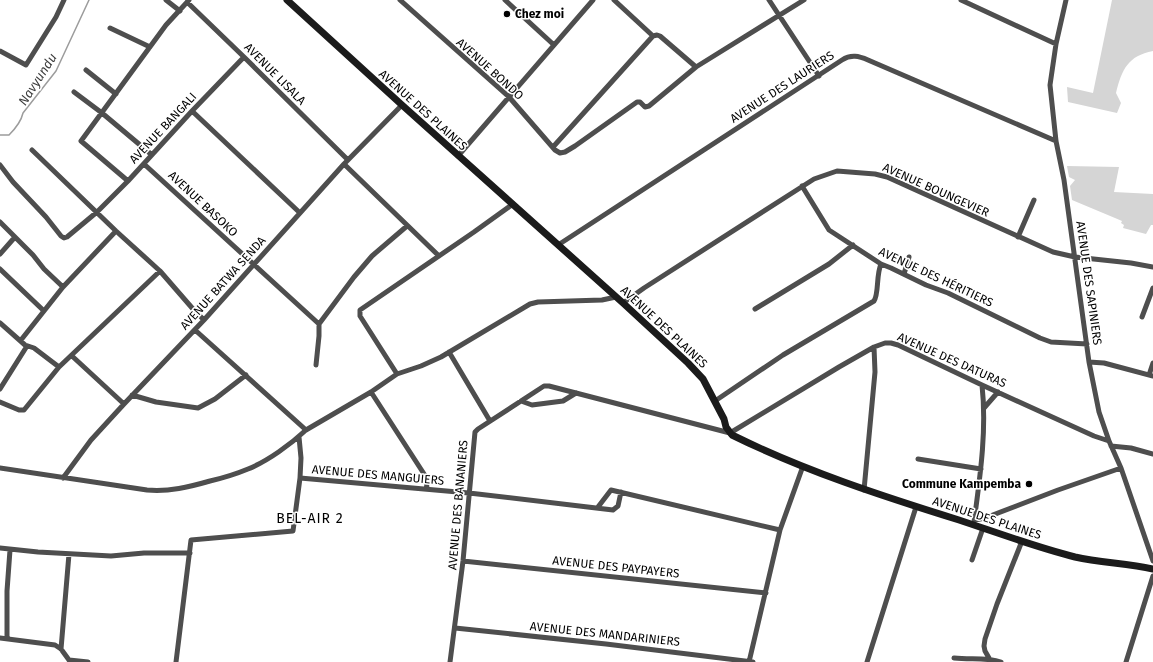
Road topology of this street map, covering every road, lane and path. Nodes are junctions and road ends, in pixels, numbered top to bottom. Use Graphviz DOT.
graph roads {
  1 [pos="64,0"];
  2 [pos="166,0"];
  3 [pos="287,0"];
  4 [pos="400,0"];
  5 [pos="505,0"];
  6 [pos="593,0"];
  7 [pos="614,0"];
  8 [pos="769,0"];
  9 [pos="804,0"];
  10 [pos="961,0"];
  11 [pos="1066,0"];
  12 [pos="188,1"];
  13 [pos="180,11"];
  14 [pos="779,16"];
  15 [pos="110,28"];
  16 [pos="653,36"];
  17 [pos="1056,44"];
  18 [pos="554,45"];
  19 [pos="150,47"];
  20 [pos="0,51"];
  21 [pos="244,57"];
  22 [pos="696,67"];
  23 [pos="86,70"];
  24 [pos="819,76"];
  25 [pos="74,92"];
  26 [pos="116,94"];
  27 [pos="509,98"];
  28 [pos="402,106"];
  29 [pos="192,111"];
  30 [pos="102,113"];
  31 [pos="1056,141"];
  32 [pos="553,146"];
  33 [pos="32,150"];
  34 [pos="152,155"];
  35 [pos="458,156"];
  36 [pos="346,162"];
  37 [pos="0,164"];
  38 [pos="144,164"];
  39 [pos="128,181"];
  40 [pos="802,186"];
  41 [pos="1034,200"];
  42 [pos="513,204"];
  43 [pos="97,212"];
  44 [pos="299,212"];
  45 [pos="0,222"];
  46 [pos="407,226"];
  47 [pos="116,231"];
  48 [pos="15,237"];
  49 [pos="1018,237"];
  50 [pos="558,245"];
  51 [pos="853,245"];
  52 [pos="0,253"];
  53 [pos="439,256"];
  54 [pos="909,256"];
  55 [pos="1075,257"];
  56 [pos="254,263"];
  57 [pos="881,264"];
  58 [pos="1153,267"];
  59 [pos="0,268"];
  60 [pos="160,271"];
  61 [pos="904,274"];
  62 [pos="63,287"];
  63 [pos="1153,288"];
  64 [pos="616,297"];
  65 [pos="623,303"];
  66 [pos="755,309"];
  67 [pos="44,311"];
  68 [pos="1142,317"];
  69 [pos="204,320"];
  70 [pos="0,323"];
  71 [pos="319,324"];
  72 [pos="195,330"];
  73 [pos="21,340"];
  74 [pos="1087,344"];
  75 [pos="27,346"];
  76 [pos="874,347"];
  77 [pos="449,352"];
  78 [pos="72,356"];
  79 [pos="1090,362"];
  80 [pos="1153,363"];
  81 [pos="316,365"];
  82 [pos="59,367"];
  83 [pos="397,374"];
  84 [pos="246,375"];
  85 [pos="1151,376"];
  86 [pos="982,385"];
  87 [pos="0,389"];
  88 [pos="371,392"];
  89 [pos="998,392"];
  90 [pos="576,393"];
  91 [pos="132,395"];
  92 [pos="715,400"];
  93 [pos="521,401"];
  94 [pos="0,402"];
  95 [pos="124,404"];
  96 [pos="984,408"];
  97 [pos="490,421"];
  98 [pos="306,430"];
  99 [pos="730,433"];
  100 [pos="299,437"];
  101 [pos="1109,441"];
  102 [pos="1111,446"];
  103 [pos="1153,454"];
  104 [pos="918,459"];
  105 [pos="803,466"];
  106 [pos="0,468"];
  107 [pos="1121,468"];
  108 [pos="981,469"];
  109 [pos="62,478"];
  110 [pos="300,478"];
  111 [pos="427,490"];
  112 [pos="864,490"];
  113 [pos="621,492"];
  114 [pos="470,493"];
  115 [pos="916,507"];
  116 [pos="598,508"];
  117 [pos="974,522"];
  118 [pos="983,528"];
  119 [pos="780,530"];
  120 [pos="1022,541"];
  121 [pos="0,548"];
  122 [pos="10,550"];
  123 [pos="190,553"];
  124 [pos="70,554"];
  125 [pos="972,560"];
  126 [pos="463,561"];
  127 [pos="1153,561"];
  128 [pos="1153,569"];
  129 [pos="1153,576"];
  130 [pos="766,593"];
  131 [pos="455,628"];
  132 [pos="0,638"];
  133 [pos="7,638"];
  134 [pos="61,648"];
  135 [pos="954,658"];
  136 [pos="989,658"];
  137 [pos="68,661"];
  138 [pos="88,662"];
  139 [pos="176,662"];
  140 [pos="450,662"];
  141 [pos="750,662"];
  142 [pos="867,662"];
  143 [pos="1001,662"];
  144 [pos="1126,662"];
  1 -- 20 [label="street"];
  2 -- 13 [label="street"];
  3 -- 28 [label="street, AVENUE DES PLAINES"];
  4 -- 27 [label="street, AVENUE BONDO"];
  5 -- 18 [label="street"];
  6 -- 18 [label="street"];
  7 -- 16 [label="street"];
  8 -- 14 [label="street"];
  9 -- 14 [label="street"];
  10 -- 17 [label="street"];
  11 -- 17 [label="street, AVENUE DES SAPINIERS"];
  12 -- 13 [label="street"];
  12 -- 21 [label="street, AVENUE LISALA"];
  13 -- 19 [label="street"];
  14 -- 22 [label="street"];
  14 -- 24 [label="street"];
  15 -- 19 [label="street"];
  16 -- 22 [label="street"];
  16 -- 32 [label="street"];
  17 -- 31 [label="street, AVENUE DES SAPINIERS"];
  18 -- 27 [label="street"];
  19 -- 26 [label="street"];
  21 -- 29 [label="street, AVENUE BANGALI"];
  21 -- 36 [label="street, AVENUE LISALA"];
  22 -- 32 [label="street, AVENUE BONDO"];
  23 -- 26 [label="street"];
  24 -- 31 [label="street, AVENUE DES LAURIERS"];
  24 -- 50 [label="street, AVENUE DES LAURIERS"];
  25 -- 30 [label="street"];
  26 -- 30 [label="street"];
  27 -- 32 [label="street, AVENUE BONDO"];
  27 -- 35 [label="street"];
  28 -- 35 [label="street, AVENUE DES PLAINES"];
  28 -- 36 [label="street, AVENUE BATWA SENDA"];
  29 -- 34 [label="street, AVENUE BANGALI"];
  29 -- 44 [label="street"];
  30 -- 34 [label="street"];
  30 -- 39 [label="street"];
  31 -- 55 [label="street, AVENUE DES SAPINIERS"];
  33 -- 43 [label="street"];
  34 -- 38 [label="street, AVENUE BANGALI"];
  35 -- 42 [label="street, AVENUE DES PLAINES"];
  36 -- 44 [label="street, AVENUE BATWA SENDA"];
  36 -- 46 [label="street, AVENUE LISALA"];
  37 -- 43 [label="street, AVENUE BANGALI"];
  38 -- 39 [label="street, AVENUE BANGALI"];
  38 -- 56 [label="street, AVENUE BASOKO"];
  39 -- 43 [label="street, AVENUE BANGALI"];
  40 -- 49 [label="street, AVENUE BOUNGEVIER"];
  40 -- 51 [label="street, AVENUE DES HÉRITIERS"];
  40 -- 65 [label="street, AVENUE BOUNGEVIER"];
  41 -- 49 [label="street"];
  42 -- 50 [label="street, AVENUE DES PLAINES"];
  42 -- 53 [label="street"];
  43 -- 47 [label="street"];
  44 -- 56 [label="street, AVENUE BATWA SENDA"];
  45 -- 48 [label="street"];
  46 -- 53 [label="street, AVENUE LISALA"];
  46 -- 71 [label="street"];
  47 -- 60 [label="street"];
  47 -- 62 [label="street"];
  48 -- 52 [label="street"];
  48 -- 62 [label="street"];
  49 -- 55 [label="street, AVENUE BOUNGEVIER"];
  50 -- 64 [label="street, AVENUE DES PLAINES"];
  51 -- 57 [label="street, AVENUE DES HÉRITIERS"];
  51 -- 66 [label="street"];
  53 -- 83 [label="street"];
  54 -- 61 [label="street"];
  55 -- 58 [label="street, AVENUE BOUNGEVIER"];
  55 -- 74 [label="street, AVENUE DES SAPINIERS"];
  56 -- 69 [label="street, AVENUE BATWA SENDA"];
  56 -- 71 [label="street, AVENUE BASOKO"];
  57 -- 61 [label="street, AVENUE DES HÉRITIERS"];
  57 -- 92 [label="street"];
  59 -- 67 [label="street"];
  60 -- 69 [label="street"];
  60 -- 78 [label="street"];
  61 -- 74 [label="street, AVENUE DES HÉRITIERS"];
  62 -- 67 [label="street"];
  63 -- 68 [label="street"];
  64 -- 65 [label="street, AVENUE DES PLAINES"];
  64 -- 77 [label="street"];
  65 -- 92 [label="street, AVENUE DES PLAINES"];
  67 -- 73 [label="street"];
  69 -- 72 [label="street, AVENUE BATWA SENDA"];
  70 -- 73 [label="street"];
  71 -- 81 [label="street"];
  72 -- 84 [label="street"];
  72 -- 91 [label="street, AVENUE BATWA SENDA"];
  73 -- 75 [label="street"];
  74 -- 79 [label="street, AVENUE DES SAPINIERS"];
  75 -- 82 [label="street"];
  75 -- 87 [label="street"];
  76 -- 86 [label="street, AVENUE DES DATURAS"];
  76 -- 99 [label="street, AVENUE DES DATURAS"];
  76 -- 112 [label="street"];
  77 -- 83 [label="street"];
  77 -- 97 [label="street"];
  78 -- 82 [label="street"];
  78 -- 95 [label="street"];
  79 -- 85 [label="street"];
  79 -- 101 [label="street, AVENUE DES SAPINIERS"];
  80 -- 85 [label="street"];
  82 -- 94 [label="street"];
  83 -- 88 [label="street"];
  84 -- 91 [label="street"];
  84 -- 98 [label="street"];
  86 -- 89 [label="street, AVENUE DES DATURAS"];
  86 -- 96 [label="street"];
  88 -- 98 [label="street"];
  88 -- 111 [label="street"];
  89 -- 96 [label="street"];
  89 -- 101 [label="street, AVENUE DES DATURAS"];
  90 -- 93 [label="street"];
  90 -- 93 [label="street, AVENUE DES BANANIERS"];
  90 -- 99 [label="street, AVENUE DES BANANIERS"];
  91 -- 95 [label="street, AVENUE BATWA SENDA"];
  92 -- 99 [label="street, AVENUE DES PLAINES"];
  93 -- 97 [label="street, AVENUE DES BANANIERS"];
  95 -- 109 [label="street, AVENUE BATWA SENDA"];
  96 -- 108 [label="street"];
  97 -- 114 [label="street, AVENUE DES BANANIERS"];
  98 -- 100 [label="street"];
  99 -- 105 [label="street, AVENUE DES PLAINES"];
  100 -- 109 [label="street"];
  100 -- 110 [label="street"];
  101 -- 102 [label="street, AVENUE DES SAPINIERS"];
  102 -- 103 [label="street"];
  102 -- 107 [label="street, AVENUE DES SAPINIERS"];
  104 -- 108 [label="street"];
  105 -- 112 [label="street, AVENUE DES PLAINES"];
  105 -- 119 [label="street"];
  106 -- 109 [label="street"];
  107 -- 117 [label="street"];
  107 -- 127 [label="street, AVENUE DES SAPINIERS"];
  108 -- 117 [label="street"];
  110 -- 111 [label="street, AVENUE DES MANGUIERS"];
  110 -- 123 [label="street"];
  111 -- 114 [label="street, AVENUE DES MANGUIERS"];
  112 -- 115 [label="street, AVENUE DES PLAINES"];
  113 -- 116 [label="street"];
  113 -- 116 [label="street, AVENUE DES MANGUIERS"];
  113 -- 119 [label="street"];
  114 -- 116 [label="street, AVENUE DES MANGUIERS"];
  114 -- 126 [label="street, AVENUE DES BANANIERS"];
  115 -- 117 [label="street, AVENUE DES PLAINES"];
  115 -- 142 [label="street"];
  117 -- 118 [label="street, AVENUE DES PLAINES"];
  118 -- 120 [label="street, AVENUE DES PLAINES"];
  118 -- 125 [label="street"];
  119 -- 130 [label="street"];
  120 -- 128 [label="street, AVENUE DES PLAINES"];
  120 -- 136 [label="street"];
  121 -- 122 [label="street"];
  122 -- 124 [label="street"];
  122 -- 133 [label="street"];
  123 -- 124 [label="street"];
  123 -- 139 [label="street"];
  124 -- 134 [label="street"];
  126 -- 130 [label="street, AVENUE DES PAYPAYERS"];
  126 -- 131 [label="street, AVENUE DES BANANIERS"];
  129 -- 144 [label="street"];
  130 -- 141 [label="street"];
  131 -- 140 [label="street, AVENUE DES BANANIERS"];
  131 -- 141 [label="street, AVENUE DES MANDARINIERS"];
  132 -- 133 [label="street"];
  133 -- 134 [label="street"];
  134 -- 137 [label="street"];
  135 -- 136 [label="street"];
  136 -- 143 [label="street"];
  137 -- 138 [label="street"];
}
